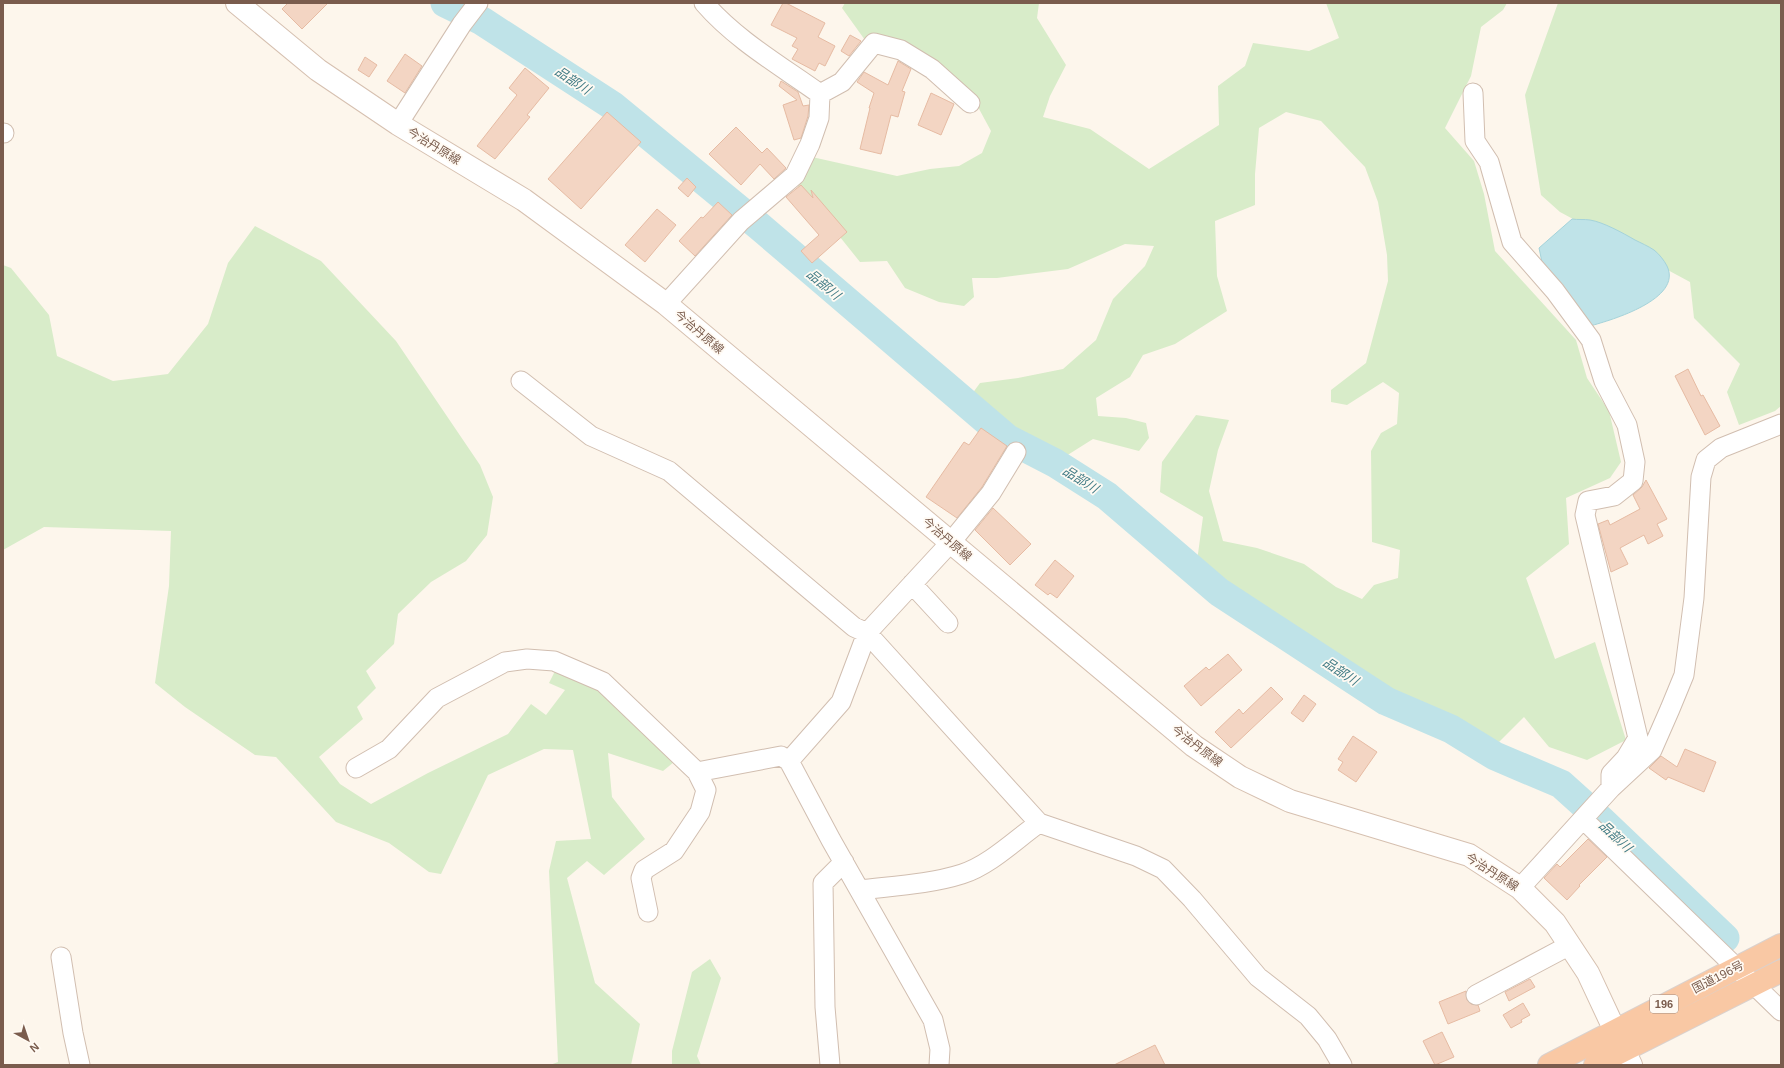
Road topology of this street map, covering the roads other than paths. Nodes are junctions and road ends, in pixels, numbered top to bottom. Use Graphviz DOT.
graph roads {
  1 [pos="237,3"];
  2 [pos="478,3"];
  3 [pos="704,3"];
  4 [pos="1473,93"];
  5 [pos="820,94"];
  6 [pos="970,103"];
  7 [pos="398,124"];
  8 [pos="666,304"];
  9 [pos="521,381"];
  10 [pos="1781,424"];
  11 [pos="1016,452"];
  12 [pos="951,542"];
  13 [pos="912,584"];
  14 [pos="948,623"];
  15 [pos="868,633"];
  16 [pos="789,761"];
  17 [pos="356,768"];
  18 [pos="697,772"];
  19 [pos="1611,788"];
  20 [pos="1584,820"];
  21 [pos="1038,823"];
  22 [pos="844,862"];
  23 [pos="1520,888"];
  24 [pos="860,890"];
  25 [pos="648,912"];
  26 [pos="1570,945"];
  27 [pos="1781,945"];
  28 [pos="61,957"];
  29 [pos="1736,968"];
  30 [pos="1781,971"];
  31 [pos="1753,985"];
  32 [pos="1476,995"];
  33 [pos="1781,1011"];
  34 [pos="1614,1030"];
  35 [pos="1627,1057"];
  36 [pos="80,1065"];
  37 [pos="830,1065"];
  38 [pos="939,1065"];
  39 [pos="1342,1065"];
  40 [pos="1549,1065"];
  41 [pos="1595,1065"];
  1 -- 7 [label="main road, 今治丹原線"];
  2 -- 7 [label="street"];
  3 -- 5 [label="street"];
  4 -- 19 [label="street"];
  5 -- 6 [label="street"];
  5 -- 8 [label="street"];
  7 -- 8 [label="main road, 今治丹原線"];
  8 -- 12 [label="main road, 今治丹原線"];
  9 -- 15 [label="street"];
  10 -- 19 [label="street"];
  11 -- 12 [label="street"];
  12 -- 13 [label="street"];
  12 -- 23 [label="main road, 今治丹原線"];
  13 -- 14 [label="street"];
  13 -- 15 [label="street"];
  15 -- 16 [label="street"];
  15 -- 21 [label="street"];
  16 -- 18 [label="street"];
  16 -- 22 [label="street"];
  17 -- 18 [label="street"];
  18 -- 25 [label="street"];
  19 -- 20 [label="street"];
  20 -- 23 [label="street"];
  20 -- 29 [label="street"];
  21 -- 24 [label="street"];
  21 -- 39 [label="street"];
  22 -- 24 [label="street"];
  22 -- 37 [label="street"];
  23 -- 26 [label="main road, 今治丹原線"];
  24 -- 38 [label="street"];
  26 -- 32 [label="street"];
  26 -- 34 [label="main road, 今治丹原線"];
  27 -- 29 [label="highway, 国道196号 / 196"];
  28 -- 36 [label="street"];
  29 -- 31 [label="street"];
  29 -- 34 [label="highway, 国道196号 / 196"];
  30 -- 31 [label="highway, 国道196号 / 196"];
  31 -- 33 [label="street"];
  31 -- 35 [label="highway, 国道196号 / 196"];
  34 -- 35 [label="main road, 今治丹原線"];
  34 -- 40 [label="highway, 国道196号 / 196"];
  35 -- 41 [label="highway, 国道196号 / 196"];
}
